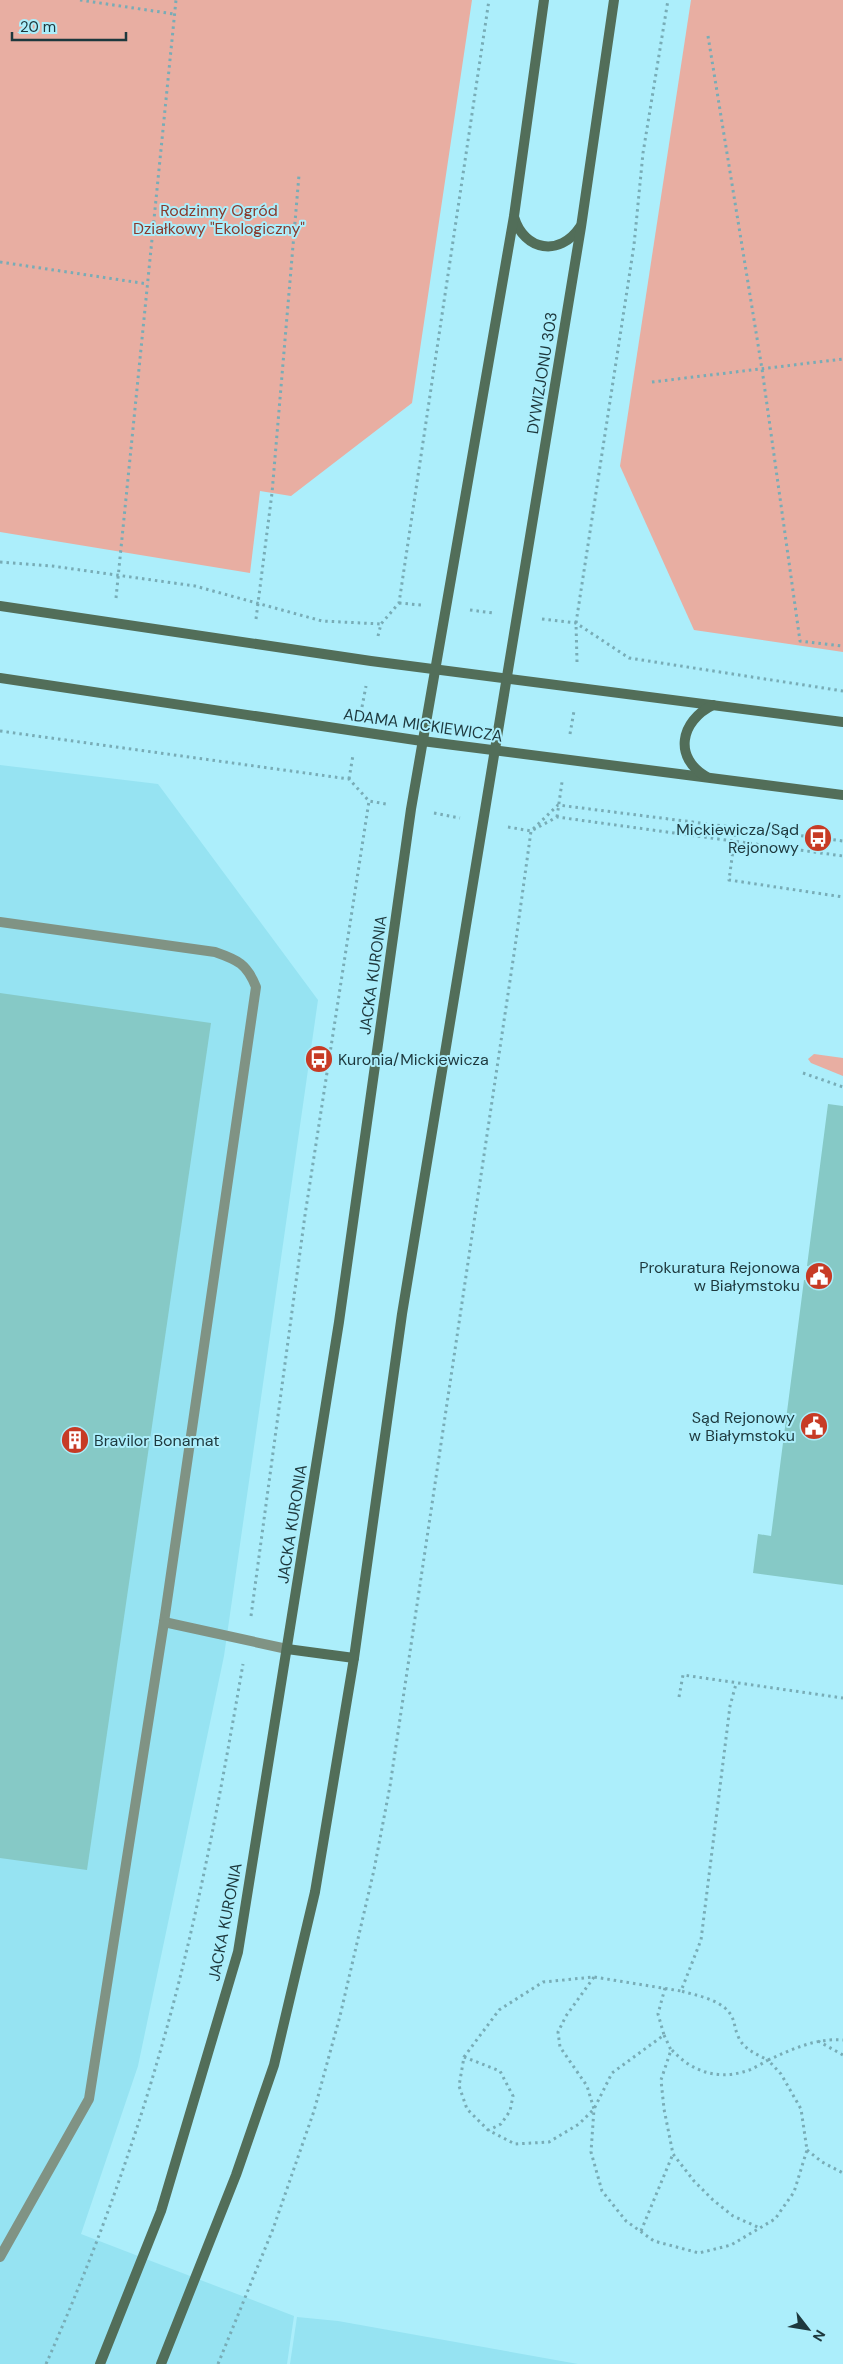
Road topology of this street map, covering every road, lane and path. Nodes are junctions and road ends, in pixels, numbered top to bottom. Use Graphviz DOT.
graph roads {
  1 [pos="80,0"];
  2 [pos="176,0"];
  3 [pos="489,0"];
  4 [pos="544,0"];
  5 [pos="614,0"];
  6 [pos="668,0"];
  7 [pos="174,14"];
  8 [pos="708,36"];
  9 [pos="299,174"];
  10 [pos="514,216"];
  11 [pos="581,227"];
  12 [pos="0,262"];
  13 [pos="148,284"];
  14 [pos="843,359"];
  15 [pos="762,369"];
  16 [pos="652,382"];
  17 [pos="0,562"];
  18 [pos="118,576"];
  19 [pos="258,602"];
  20 [pos="0,606"];
  21 [pos="447,608"];
  22 [pos="517,615"];
  23 [pos="114,623"];
  24 [pos="381,624"];
  25 [pos="576,624"];
  26 [pos="253,644"];
  27 [pos="843,646"];
  28 [pos="436,669"];
  29 [pos="508,677"];
  30 [pos="0,678"];
  31 [pos="578,688"];
  32 [pos="843,691"];
  33 [pos="713,705"];
  34 [pos="843,722"];
  35 [pos="0,731"];
  36 [pos="422,741"];
  37 [pos="495,751"];
  38 [pos="566,760"];
  39 [pos="710,778"];
  40 [pos="843,795"];
  41 [pos="369,801"];
  42 [pos="558,805"];
  43 [pos="411,810"];
  44 [pos="557,817"];
  45 [pos="482,822"];
  46 [pos="736,828"];
  47 [pos="530,832"];
  48 [pos="843,840"];
  49 [pos="734,843"];
  50 [pos="843,856"];
  51 [pos="843,897"];
  52 [pos="0,922"];
  53 [pos="803,1073"];
  54 [pos="843,1087"];
  55 [pos="164,1622"];
  56 [pos="248,1640"];
  57 [pos="287,1649"];
  58 [pos="354,1658"];
  59 [pos="736,1684"];
  60 [pos="679,1697"];
  61 [pos="843,1698"];
  62 [pos="594,1977"];
  63 [pos="665,1988"];
  64 [pos="681,1991"];
  65 [pos="664,2035"];
  66 [pos="843,2040"];
  67 [pos="818,2041"];
  68 [pos="671,2050"];
  69 [pos="843,2055"];
  70 [pos="464,2057"];
  71 [pos="768,2060"];
  72 [pos="594,2109"];
  73 [pos="488,2130"];
  74 [pos="807,2150"];
  75 [pos="673,2154"];
  76 [pos="843,2173"];
  77 [pos="761,2228"];
  78 [pos="641,2231"];
  79 [pos="0,2257"];
  80 [pos="46,2364"];
  81 [pos="100,2364"];
  82 [pos="161,2364"];
  83 [pos="218,2364"];
  1 -- 7 [label="path"];
  2 -- 7 [label="path"];
  3 -- 21 [label="path"];
  4 -- 10 [label="main road"];
  5 -- 11 [label="main road, DYWIZJONU 303"];
  6 -- 25 [label="path"];
  7 -- 13 [label="path"];
  8 -- 15 [label="path"];
  9 -- 19 [label="path"];
  10 -- 11 [label="main road"];
  10 -- 21 [label="main road"];
  11 -- 22 [label="main road, DYWIZJONU 303"];
  12 -- 13 [label="path"];
  13 -- 18 [label="path"];
  14 -- 15 [label="path"];
  15 -- 16 [label="path"];
  15 -- 27 [label="path"];
  17 -- 18 [label="path"];
  18 -- 19 [label="path"];
  18 -- 23 [label="path"];
  19 -- 24 [label="path"];
  19 -- 26 [label="path"];
  20 -- 23 [label="main road"];
  21 -- 22 [label="path"];
  21 -- 28 [label="main road"];
  22 -- 25 [label="path"];
  22 -- 29 [label="main road, DYWIZJONU 303"];
  23 -- 26 [label="main road"];
  25 -- 31 [label="path"];
  25 -- 32 [label="path"];
  26 -- 28 [label="main road"];
  28 -- 29 [label="main road"];
  28 -- 36 [label="main road, JACKA KURONIA"];
  29 -- 31 [label="main road"];
  29 -- 37 [label="main road, DYWIZJONU 303"];
  30 -- 36 [label="main road, ADAMA MICKIEWICZA"];
  31 -- 33 [label="main road"];
  31 -- 38 [label="path"];
  33 -- 34 [label="main road"];
  33 -- 39 [label="main road"];
  35 -- 41 [label="path"];
  36 -- 37 [label="main road, ADAMA MICKIEWICZA"];
  36 -- 43 [label="main road, JACKA KURONIA"];
  37 -- 38 [label="main road, ADAMA MICKIEWICZA"];
  37 -- 45 [label="main road"];
  38 -- 39 [label="main road, ADAMA MICKIEWICZA"];
  38 -- 42 [label="path"];
  39 -- 40 [label="main road, ADAMA MICKIEWICZA"];
  41 -- 43 [label="path"];
  41 -- 56 [label="path"];
  42 -- 44 [label="path"];
  42 -- 46 [label="path"];
  42 -- 47 [label="path"];
  43 -- 45 [label="path"];
  43 -- 57 [label="main road, JACKA KURONIA"];
  44 -- 47 [label="path"];
  44 -- 49 [label="path"];
  45 -- 47 [label="path"];
  45 -- 58 [label="main road"];
  46 -- 48 [label="path"];
  46 -- 49 [label="path"];
  47 -- 83 [label="path"];
  49 -- 50 [label="path"];
  49 -- 51 [label="path"];
  52 -- 55 [label="lane"];
  53 -- 54 [label="path"];
  55 -- 56 [label="lane"];
  55 -- 79 [label="lane"];
  56 -- 57 [label="lane"];
  56 -- 80 [label="path"];
  57 -- 58 [label="main road"];
  57 -- 81 [label="main road, JACKA KURONIA"];
  58 -- 82 [label="main road"];
  59 -- 60 [label="path"];
  59 -- 61 [label="path"];
  59 -- 64 [label="path"];
  62 -- 63 [label="path"];
  62 -- 70 [label="path"];
  62 -- 72 [label="path"];
  63 -- 64 [label="path"];
  63 -- 65 [label="path"];
  64 -- 71 [label="path"];
  65 -- 68 [label="path"];
  65 -- 72 [label="path"];
  66 -- 67 [label="path"];
  67 -- 69 [label="path"];
  67 -- 71 [label="path"];
  68 -- 71 [label="path"];
  68 -- 75 [label="path"];
  70 -- 73 [label="path"];
  70 -- 73 [label="path"];
  71 -- 74 [label="path"];
  72 -- 73 [label="path"];
  72 -- 78 [label="path"];
  74 -- 76 [label="path"];
  74 -- 77 [label="path"];
  75 -- 77 [label="path"];
  75 -- 78 [label="path"];
  77 -- 78 [label="path"];
}
